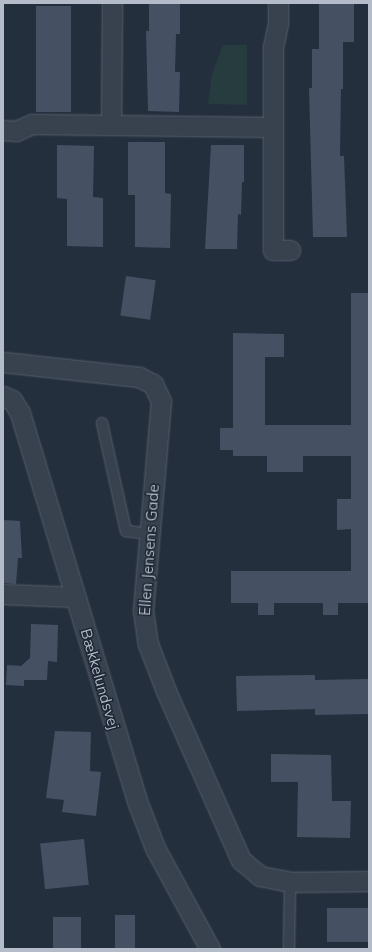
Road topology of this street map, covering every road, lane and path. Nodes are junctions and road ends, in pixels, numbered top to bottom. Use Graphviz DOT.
graph roads {
  1 [pos="112,3"];
  2 [pos="278,3"];
  3 [pos="111,125"];
  4 [pos="273,127"];
  5 [pos="3,130"];
  6 [pos="290,250"];
  7 [pos="3,362"];
  8 [pos="8,398"];
  9 [pos="102,423"];
  10 [pos="149,534"];
  11 [pos="3,594"];
  12 [pos="76,597"];
  13 [pos="369,881"];
  14 [pos="290,882"];
  15 [pos="210,949"];
  16 [pos="289,949"];
  1 -- 3 [label="street"];
  2 -- 4 [label="street"];
  3 -- 4 [label="street"];
  3 -- 5 [label="street"];
  4 -- 6 [label="street"];
  7 -- 10 [label="street, Ellen Jensens Gade"];
  8 -- 12 [label="street, Bækkelundsvej"];
  9 -- 10 [label="lane"];
  10 -- 14 [label="street, Ellen Jensens Gade"];
  11 -- 12 [label="street"];
  12 -- 15 [label="street, Bækkelundsvej"];
  13 -- 14 [label="street, Ellen Jensens Gade"];
  14 -- 16 [label="lane"];
}
